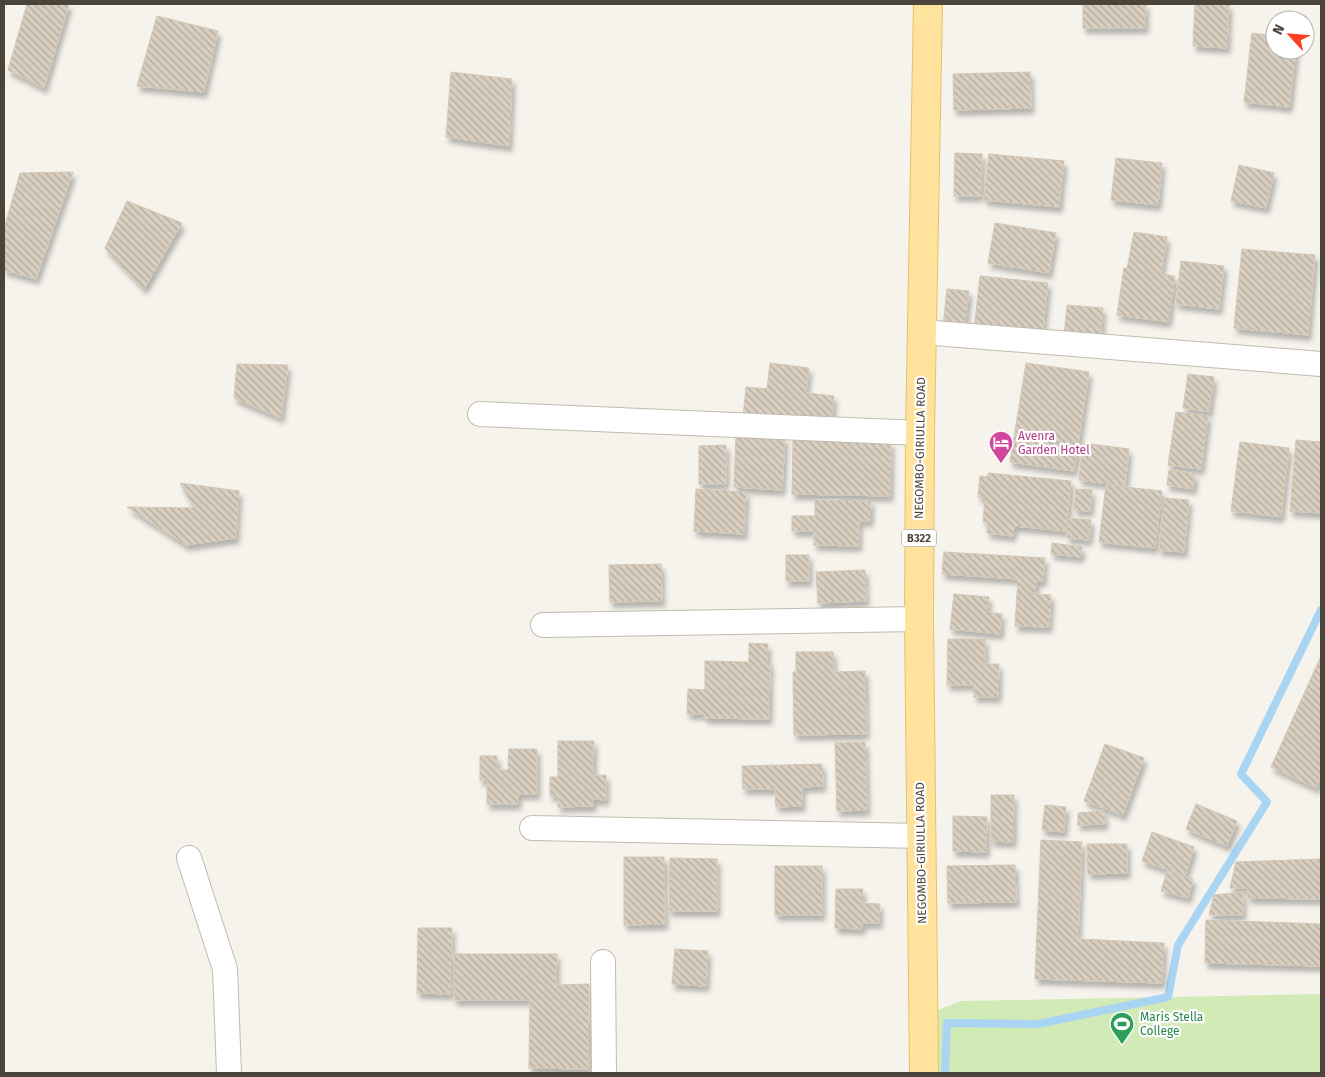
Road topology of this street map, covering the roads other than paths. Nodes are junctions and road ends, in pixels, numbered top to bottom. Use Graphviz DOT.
graph roads {
  1 [pos="928,4"];
  2 [pos="922,332"];
  3 [pos="1321,364"];
  4 [pos="480,414"];
  5 [pos="920,433"];
  6 [pos="919,619"];
  7 [pos="544,625"];
  8 [pos="532,828"];
  9 [pos="921,836"];
  10 [pos="188,858"];
  11 [pos="603,962"];
  12 [pos="229,1073"];
  13 [pos="604,1073"];
  14 [pos="924,1073"];
  1 -- 2 [label="main road, NEGOMBO-GIRIULLA ROAD / B322"];
  2 -- 3 [label="street"];
  2 -- 5 [label="main road, NEGOMBO-GIRIULLA ROAD / B322"];
  4 -- 5 [label="street"];
  5 -- 6 [label="main road, NEGOMBO-GIRIULLA ROAD / B322"];
  6 -- 7 [label="street"];
  6 -- 9 [label="main road, NEGOMBO-GIRIULLA ROAD / B322"];
  8 -- 9 [label="street"];
  9 -- 14 [label="main road, NEGOMBO-GIRIULLA ROAD / B322"];
  10 -- 12 [label="street"];
  11 -- 13 [label="street"];
}
